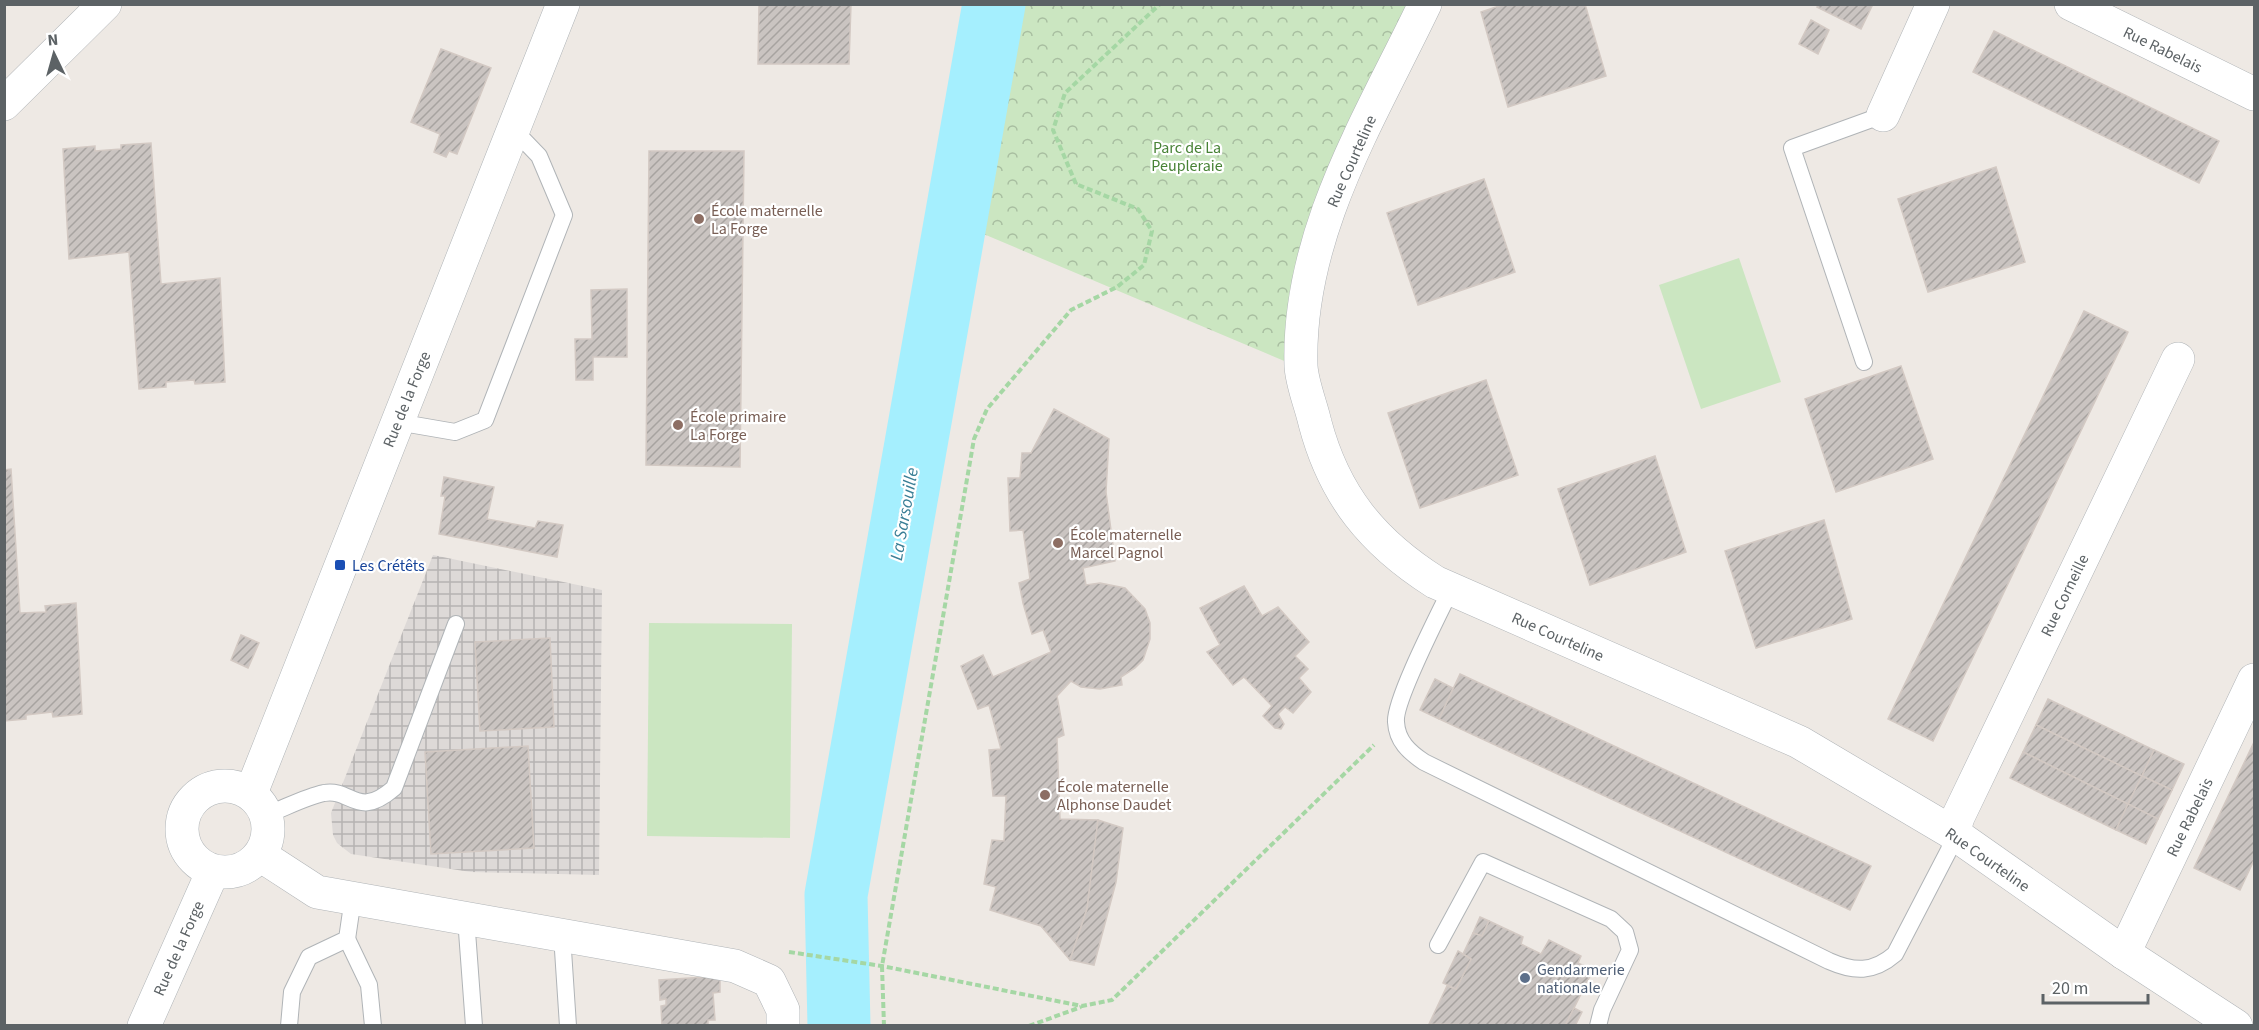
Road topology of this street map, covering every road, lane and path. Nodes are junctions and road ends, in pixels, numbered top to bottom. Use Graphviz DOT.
graph roads {
  1 [pos="105,4"];
  2 [pos="562,4"];
  3 [pos="1160,4"];
  4 [pos="1425,4"];
  5 [pos="1933,4"];
  6 [pos="2071,4"];
  7 [pos="2254,94"];
  8 [pos="4,104"];
  9 [pos="1883,115"];
  10 [pos="513,129"];
  11 [pos="2178,359"];
  12 [pos="1864,362"];
  13 [pos="397,422"];
  14 [pos="1450,589"];
  15 [pos="456,624"];
  16 [pos="2254,681"];
  17 [pos="1396,723"];
  18 [pos="259,804"];
  19 [pos="1953,833"];
  20 [pos="260,855"];
  21 [pos="213,871"];
  22 [pos="353,898"];
  23 [pos="466,918"];
  24 [pos="562,935"];
  25 [pos="347,939"];
  26 [pos="1438,945"];
  27 [pos="2124,953"];
  28 [pos="816,956"];
  29 [pos="882,966"];
  30 [pos="1082,1006"];
  31 [pos="144,1026"];
  32 [pos="289,1026"];
  33 [pos="373,1026"];
  34 [pos="474,1026"];
  35 [pos="568,1026"];
  36 [pos="783,1026"];
  37 [pos="884,1026"];
  38 [pos="1029,1026"];
  39 [pos="1598,1026"];
  40 [pos="2236,1026"];
  1 -- 8 [label="street"];
  2 -- 10 [label="street, Rue de la Forge"];
  3 -- 29 [label="path"];
  4 -- 14 [label="street, Rue Courteline"];
  5 -- 9 [label="street"];
  6 -- 7 [label="street, Rue Rabelais"];
  9 -- 12 [label="lane"];
  10 -- 13 [label="street, Rue de la Forge"];
  10 -- 13 [label="lane"];
  11 -- 19 [label="street, Rue Corneille"];
  13 -- 18 [label="street, Rue de la Forge"];
  14 -- 17 [label="lane"];
  14 -- 19 [label="street, Rue Courteline"];
  15 -- 18 [label="lane"];
  16 -- 27 [label="street, Rue Rabelais"];
  17 -- 19 [label="lane"];
  17 -- 30 [label="path"];
  18 -- 20 [label="street"];
  18 -- 21 [label="street"];
  19 -- 27 [label="street, Rue Courteline"];
  20 -- 21 [label="street"];
  20 -- 22 [label="street"];
  21 -- 31 [label="street, Rue de la Forge"];
  22 -- 23 [label="street"];
  22 -- 25 [label="lane"];
  23 -- 24 [label="street"];
  23 -- 34 [label="lane"];
  24 -- 35 [label="lane"];
  24 -- 36 [label="street"];
  25 -- 32 [label="lane"];
  25 -- 33 [label="lane"];
  26 -- 39 [label="lane"];
  27 -- 40 [label="street, Rue Courteline"];
  28 -- 29 [label="path"];
  29 -- 30 [label="path"];
  29 -- 37 [label="path"];
  30 -- 38 [label="path"];
}
